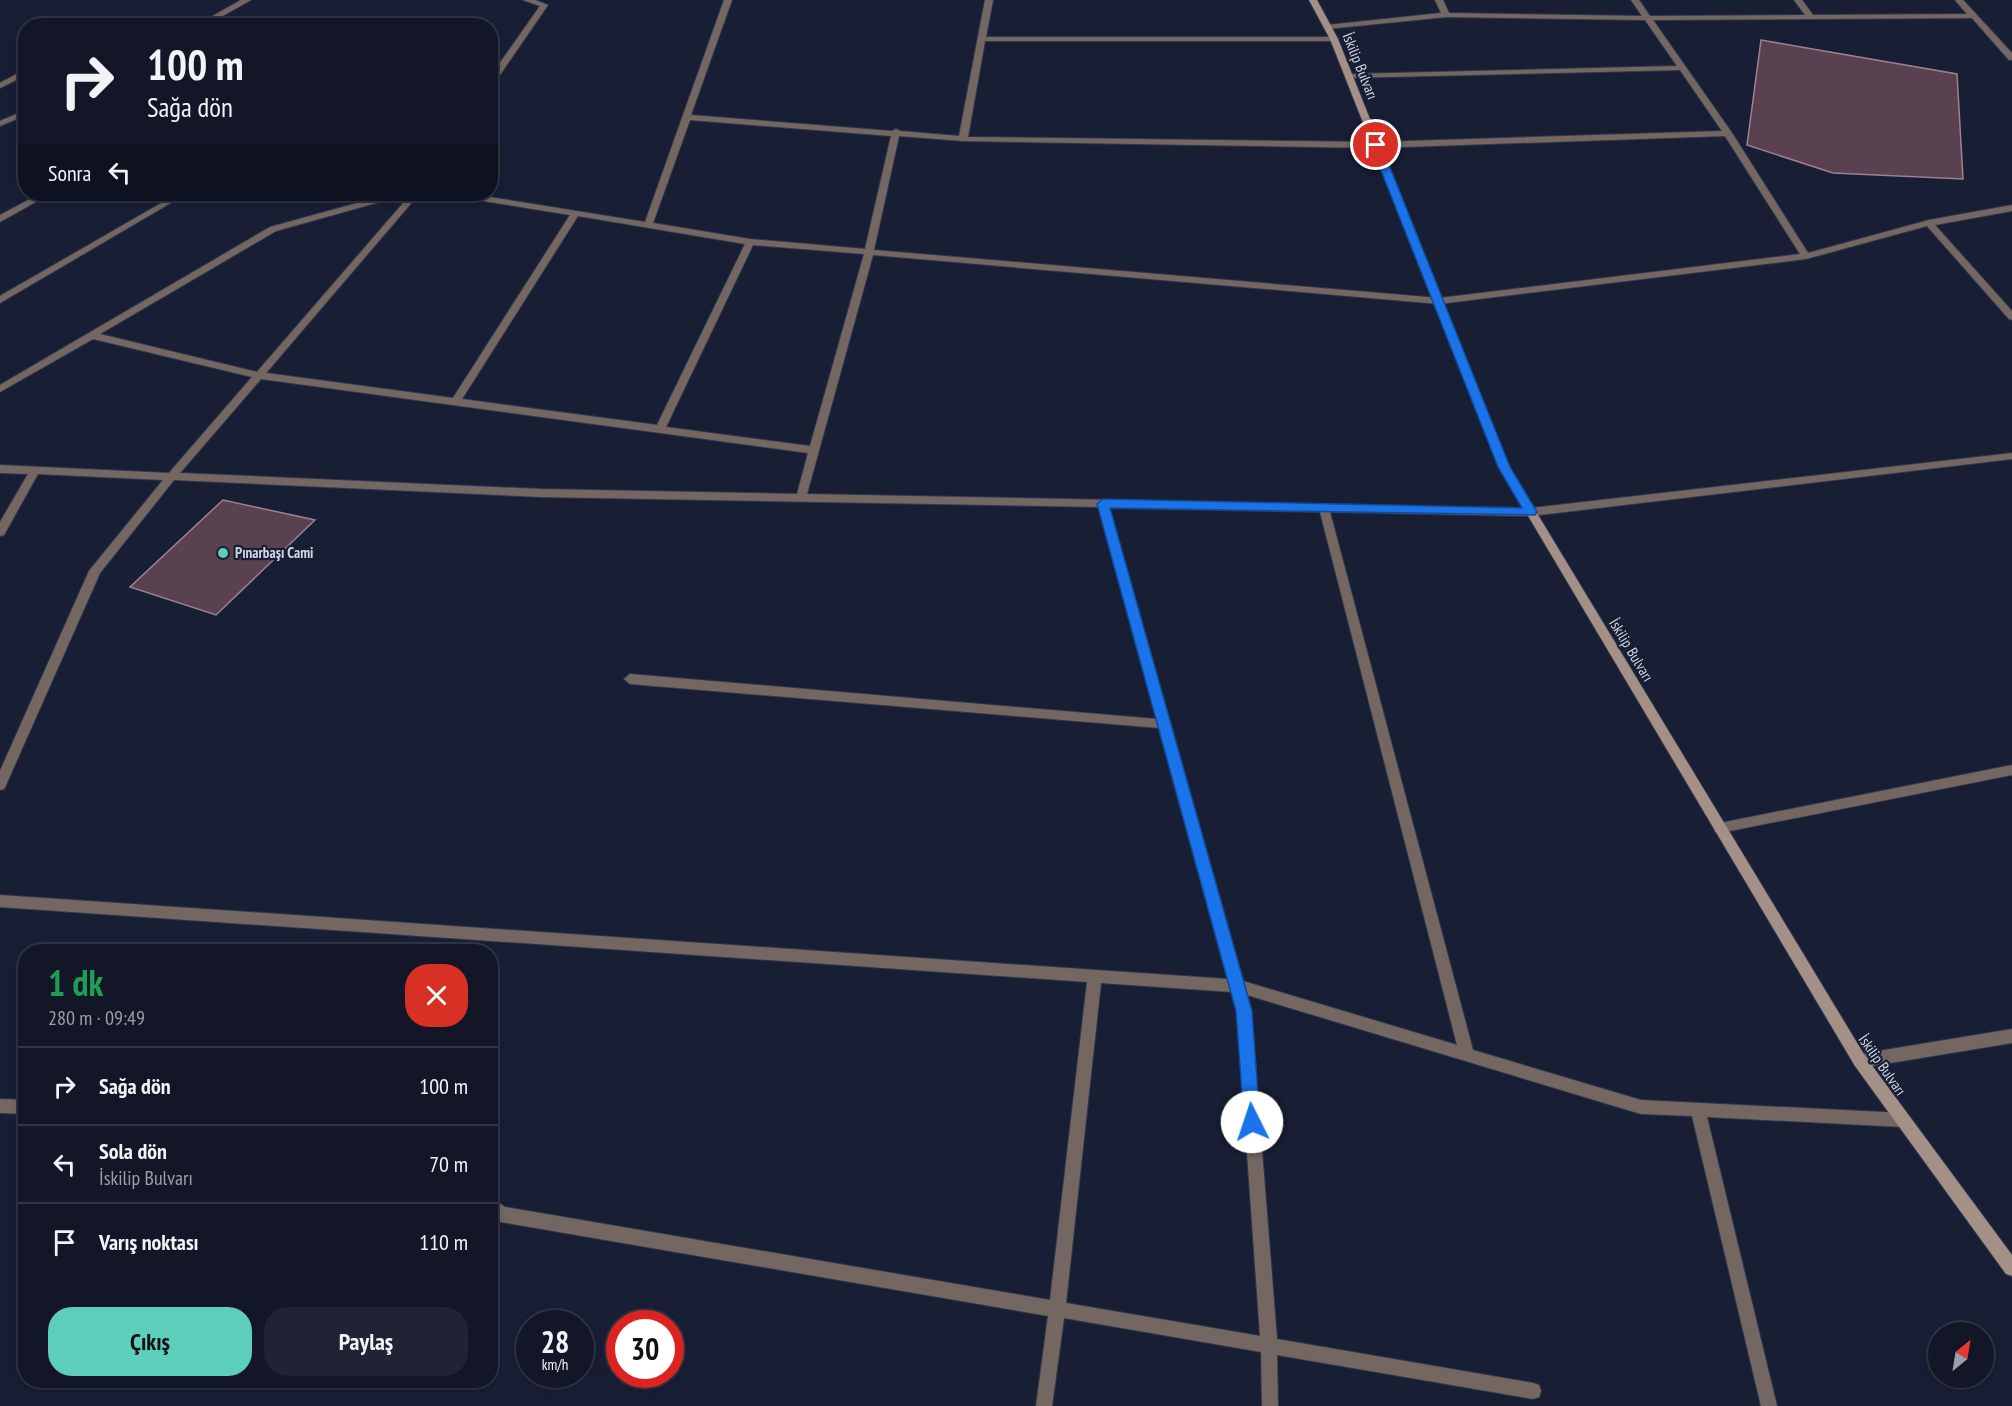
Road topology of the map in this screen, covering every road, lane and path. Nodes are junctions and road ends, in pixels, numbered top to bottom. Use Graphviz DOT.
graph roads {
  1 [pos="248,0"];
  2 [pos="527,0"];
  3 [pos="728,0"];
  4 [pos="988,0"];
  5 [pos="1313,0"];
  6 [pos="1439,0"];
  7 [pos="1635,0"];
  8 [pos="1798,0"];
  9 [pos="1959,0"];
  10 [pos="1446,15"];
  11 [pos="1972,16"];
  12 [pos="1810,17"];
  13 [pos="213,18"];
  14 [pos="1648,18"];
  15 [pos="1327,27"];
  16 [pos="981,39"];
  17 [pos="1334,39"];
  18 [pos="2012,58"];
  19 [pos="1683,68"];
  20 [pos="498,71"];
  21 [pos="18,75"];
  22 [pos="1349,76"];
  23 [pos="0,86"];
  24 [pos="18,116"];
  25 [pos="687,117"];
  26 [pos="0,124"];
  27 [pos="896,132"];
  28 [pos="1728,133"];
  29 [pos="963,139"];
  30 [pos="1376,145"];
  31 [pos="498,200"];
  32 [pos="33,201"];
  33 [pos="170,201"];
  34 [pos="373,201"];
  35 [pos="409,201"];
  36 [pos="2012,208"];
  37 [pos="576,213"];
  38 [pos="0,219"];
  39 [pos="1929,223"];
  40 [pos="648,225"];
  41 [pos="750,242"];
  42 [pos="869,252"];
  43 [pos="1806,256"];
  44 [pos="0,300"];
  45 [pos="1439,302"];
  46 [pos="2012,317"];
  47 [pos="91,336"];
  48 [pos="258,375"];
  49 [pos="0,389"];
  50 [pos="454,402"];
  51 [pos="660,429"];
  52 [pos="814,450"];
  53 [pos="2012,456"];
  54 [pos="0,469"];
  55 [pos="35,470"];
  56 [pos="172,476"];
  57 [pos="801,498"];
  58 [pos="1103,504"];
  59 [pos="1324,508"];
  60 [pos="1531,512"];
  61 [pos="0,532"];
  62 [pos="630,679"];
  63 [pos="1164,724"];
  64 [pos="2012,770"];
  65 [pos="0,785"];
  66 [pos="1720,828"];
  67 [pos="0,902"];
  68 [pos="1095,976"];
  69 [pos="1237,986"];
  70 [pos="2012,1036"];
  71 [pos="1467,1055"];
  72 [pos="1860,1061"];
  73 [pos="0,1106"];
  74 [pos="18,1107"];
  75 [pos="1698,1110"];
  76 [pos="1903,1120"];
  77 [pos="498,1211"];
  78 [pos="2012,1268"];
  79 [pos="1057,1309"];
  80 [pos="1269,1346"];
  81 [pos="1533,1391"];
  82 [pos="1044,1406"];
  83 [pos="1270,1406"];
  84 [pos="1769,1406"];
  1 -- 13 [label="street"];
  2 -- 20 [label="street"];
  3 -- 25 [label="street"];
  4 -- 16 [label="street"];
  5 -- 15 [label="main road, İskilip Bulvarı"];
  6 -- 10 [label="street"];
  7 -- 14 [label="street"];
  8 -- 12 [label="street"];
  9 -- 11 [label="street"];
  10 -- 14 [label="street"];
  10 -- 15 [label="street"];
  11 -- 12 [label="street"];
  11 -- 18 [label="street"];
  12 -- 14 [label="street"];
  14 -- 19 [label="street"];
  15 -- 17 [label="main road, İskilip Bulvarı"];
  16 -- 17 [label="street"];
  16 -- 29 [label="street"];
  17 -- 22 [label="main road, İskilip Bulvarı"];
  19 -- 22 [label="street"];
  19 -- 28 [label="street"];
  21 -- 23 [label="street"];
  22 -- 30 [label="main road, İskilip Bulvarı"];
  24 -- 26 [label="street"];
  25 -- 27 [label="street"];
  25 -- 40 [label="street"];
  27 -- 29 [label="street"];
  27 -- 42 [label="street"];
  28 -- 30 [label="street"];
  28 -- 43 [label="street"];
  29 -- 30 [label="street"];
  30 -- 45 [label="main road, İskilip Bulvarı"];
  31 -- 37 [label="street"];
  32 -- 38 [label="street"];
  33 -- 44 [label="street"];
  34 -- 47 [label="street"];
  35 -- 48 [label="street"];
  36 -- 39 [label="street"];
  37 -- 40 [label="street"];
  37 -- 50 [label="street"];
  39 -- 43 [label="street"];
  39 -- 46 [label="street"];
  40 -- 41 [label="street"];
  41 -- 42 [label="street"];
  41 -- 51 [label="street"];
  42 -- 45 [label="street"];
  42 -- 52 [label="street"];
  43 -- 45 [label="street"];
  45 -- 60 [label="main road, İskilip Bulvarı"];
  47 -- 48 [label="street"];
  47 -- 49 [label="street"];
  48 -- 50 [label="street"];
  48 -- 56 [label="street"];
  50 -- 51 [label="street"];
  51 -- 52 [label="street"];
  52 -- 57 [label="street"];
  53 -- 60 [label="street"];
  54 -- 55 [label="street"];
  55 -- 56 [label="street"];
  55 -- 61 [label="street"];
  56 -- 57 [label="street"];
  56 -- 65 [label="street"];
  57 -- 58 [label="street"];
  58 -- 59 [label="street"];
  58 -- 63 [label="street"];
  59 -- 60 [label="street"];
  59 -- 71 [label="street"];
  60 -- 66 [label="main road, İskilip Bulvarı"];
  62 -- 63 [label="street"];
  63 -- 69 [label="street"];
  64 -- 66 [label="street"];
  66 -- 72 [label="main road, İskilip Bulvarı"];
  67 -- 68 [label="street"];
  68 -- 69 [label="street"];
  68 -- 79 [label="street"];
  69 -- 71 [label="street"];
  69 -- 80 [label="street"];
  70 -- 72 [label="street"];
  71 -- 75 [label="street"];
  72 -- 76 [label="main road, İskilip Bulvarı"];
  73 -- 74 [label="street"];
  75 -- 76 [label="street"];
  75 -- 84 [label="street"];
  76 -- 78 [label="main road, İskilip Bulvarı"];
  77 -- 79 [label="street"];
  79 -- 80 [label="street"];
  79 -- 82 [label="street"];
  80 -- 81 [label="street"];
  80 -- 83 [label="street"];
}
